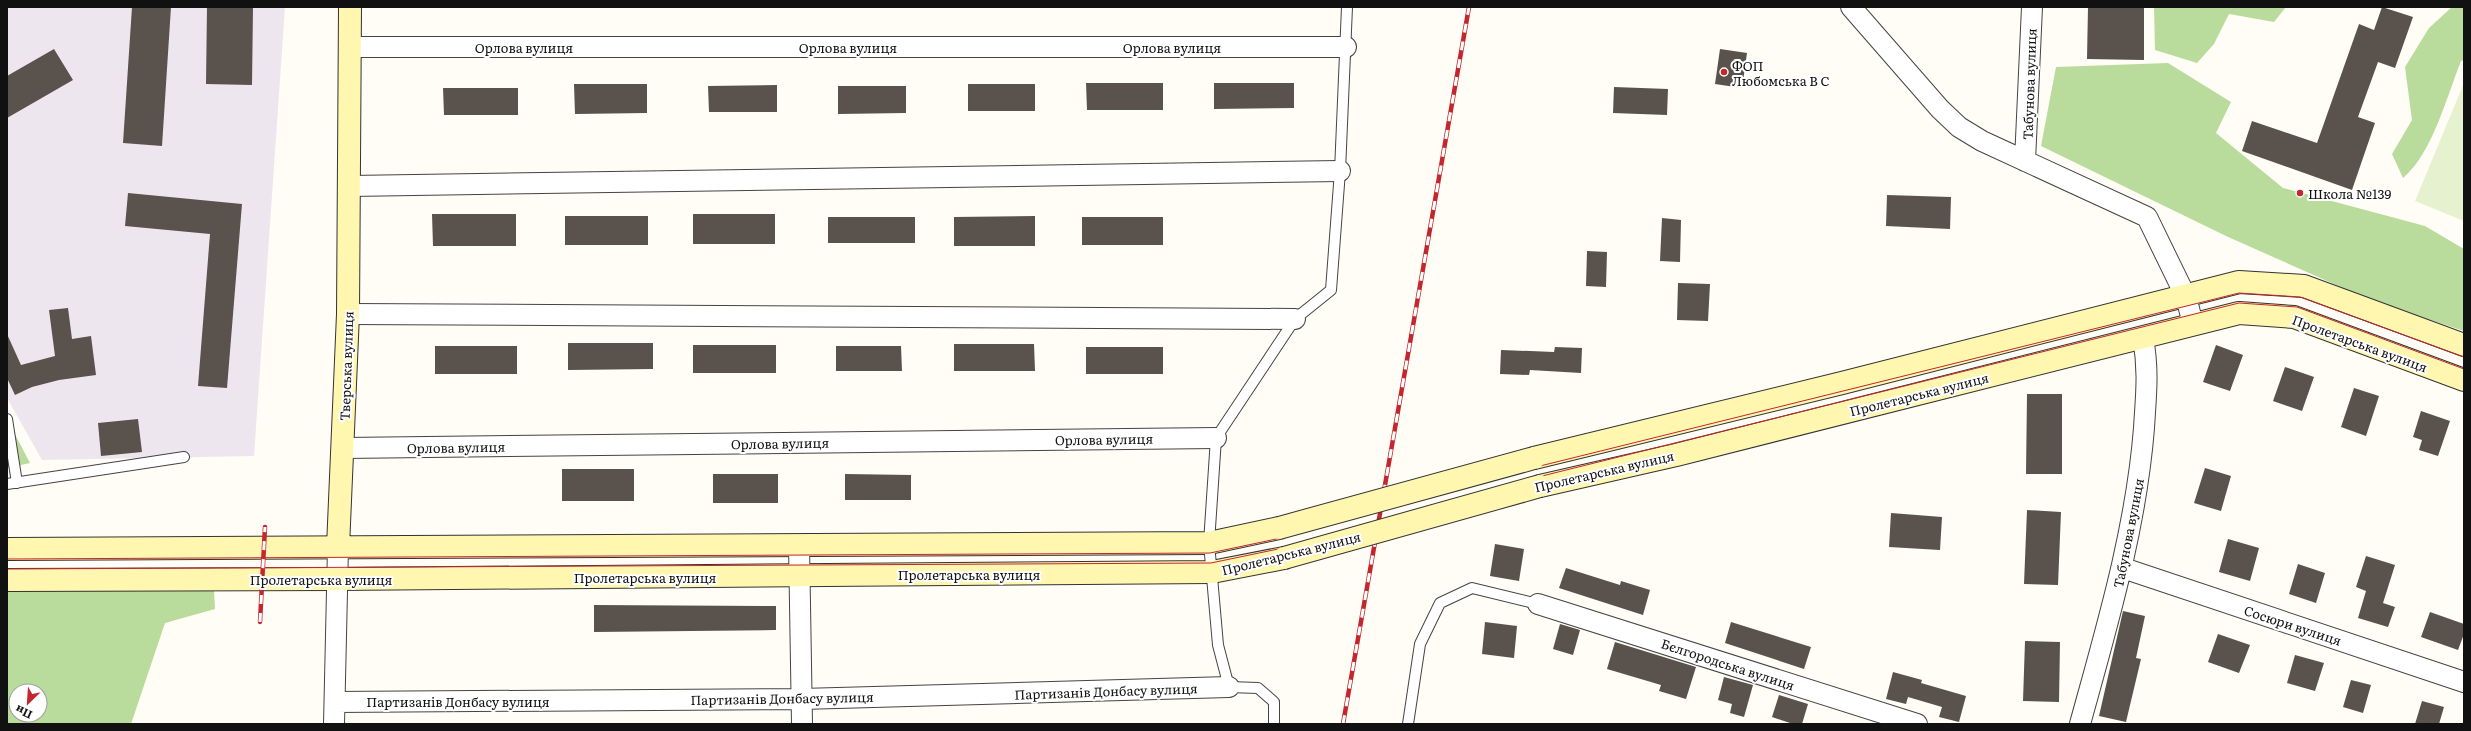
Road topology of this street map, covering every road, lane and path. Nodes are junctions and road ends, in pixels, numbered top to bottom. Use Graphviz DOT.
graph roads {
  1 [pos="350,7"];
  2 [pos="1347,7"];
  3 [pos="1851,7"];
  4 [pos="2032,7"];
  5 [pos="1346,46"];
  6 [pos="350,47"];
  7 [pos="2026,161"];
  8 [pos="1340,171"];
  9 [pos="350,186"];
  10 [pos="2186,297"];
  11 [pos="348,314"];
  12 [pos="1295,319"];
  13 [pos="2193,324"];
  14 [pos="2143,338"];
  15 [pos="2464,345"];
  16 [pos="2464,380"];
  17 [pos="7,419"];
  18 [pos="1216,438"];
  19 [pos="344,448"];
  20 [pos="184,457"];
  21 [pos="12,484"];
  22 [pos="1209,543"];
  23 [pos="799,545"];
  24 [pos="338,548"];
  25 [pos="7,549"];
  26 [pos="2123,568"];
  27 [pos="1212,572"];
  28 [pos="800,576"];
  29 [pos="338,579"];
  30 [pos="7,580"];
  31 [pos="1538,604"];
  32 [pos="2464,682"];
  33 [pos="1229,687"];
  34 [pos="801,699"];
  35 [pos="335,702"];
  36 [pos="334,724"];
  37 [pos="802,724"];
  38 [pos="1274,724"];
  39 [pos="1408,724"];
  40 [pos="1917,724"];
  41 [pos="2080,724"];
  1 -- 6 [label="main road, Тверська вулиця"];
  2 -- 5 [label="lane"];
  3 -- 7 [label="street"];
  4 -- 7 [label="street, Табунова вулиця"];
  5 -- 6 [label="street, Орлова вулиця"];
  5 -- 8 [label="lane"];
  6 -- 9 [label="main road, Тверська вулиця"];
  7 -- 10 [label="street"];
  8 -- 9 [label="street"];
  8 -- 12 [label="lane"];
  9 -- 11 [label="main road, Тверська вулиця"];
  10 -- 13 [label="street"];
  10 -- 15 [label="main road, Пролетарська вулиця"];
  10 -- 22 [label="main road, Пролетарська вулиця, bridge"];
  11 -- 12 [label="street"];
  11 -- 19 [label="main road, Тверська вулиця"];
  12 -- 18 [label="lane"];
  13 -- 14 [label="main road, Пролетарська вулиця"];
  13 -- 16 [label="main road, Пролетарська вулиця"];
  14 -- 26 [label="street, Табунова вулиця"];
  14 -- 27 [label="main road, Пролетарська вулиця, bridge"];
  17 -- 21 [label="lane"];
  18 -- 19 [label="street, Орлова вулиця"];
  18 -- 22 [label="lane"];
  19 -- 24 [label="main road, Тверська вулиця"];
  20 -- 21 [label="lane"];
  22 -- 23 [label="main road, Пролетарська вулиця"];
  22 -- 27 [label="lane"];
  23 -- 24 [label="main road, Пролетарська вулиця"];
  23 -- 28 [label="street"];
  24 -- 25 [label="main road, Пролетарська вулиця"];
  24 -- 29 [label="street, Тверська вулиця"];
  26 -- 32 [label="street, Сосюри вулиця"];
  26 -- 41 [label="street, Табунова вулиця"];
  27 -- 28 [label="main road, Пролетарська вулиця"];
  27 -- 33 [label="lane"];
  28 -- 29 [label="main road, Пролетарська вулиця"];
  28 -- 34 [label="street"];
  29 -- 30 [label="main road, Пролетарська вулиця"];
  29 -- 35 [label="street, Тверська вулиця"];
  31 -- 39 [label="lane"];
  31 -- 40 [label="street, Бєлгородська вулиця"];
  33 -- 34 [label="street, Партизанів Донбасу вулиця"];
  33 -- 38 [label="lane"];
  34 -- 35 [label="street, Партизанів Донбасу вулиця"];
  34 -- 37 [label="street"];
  35 -- 36 [label="street, Тверська вулиця"];
}
